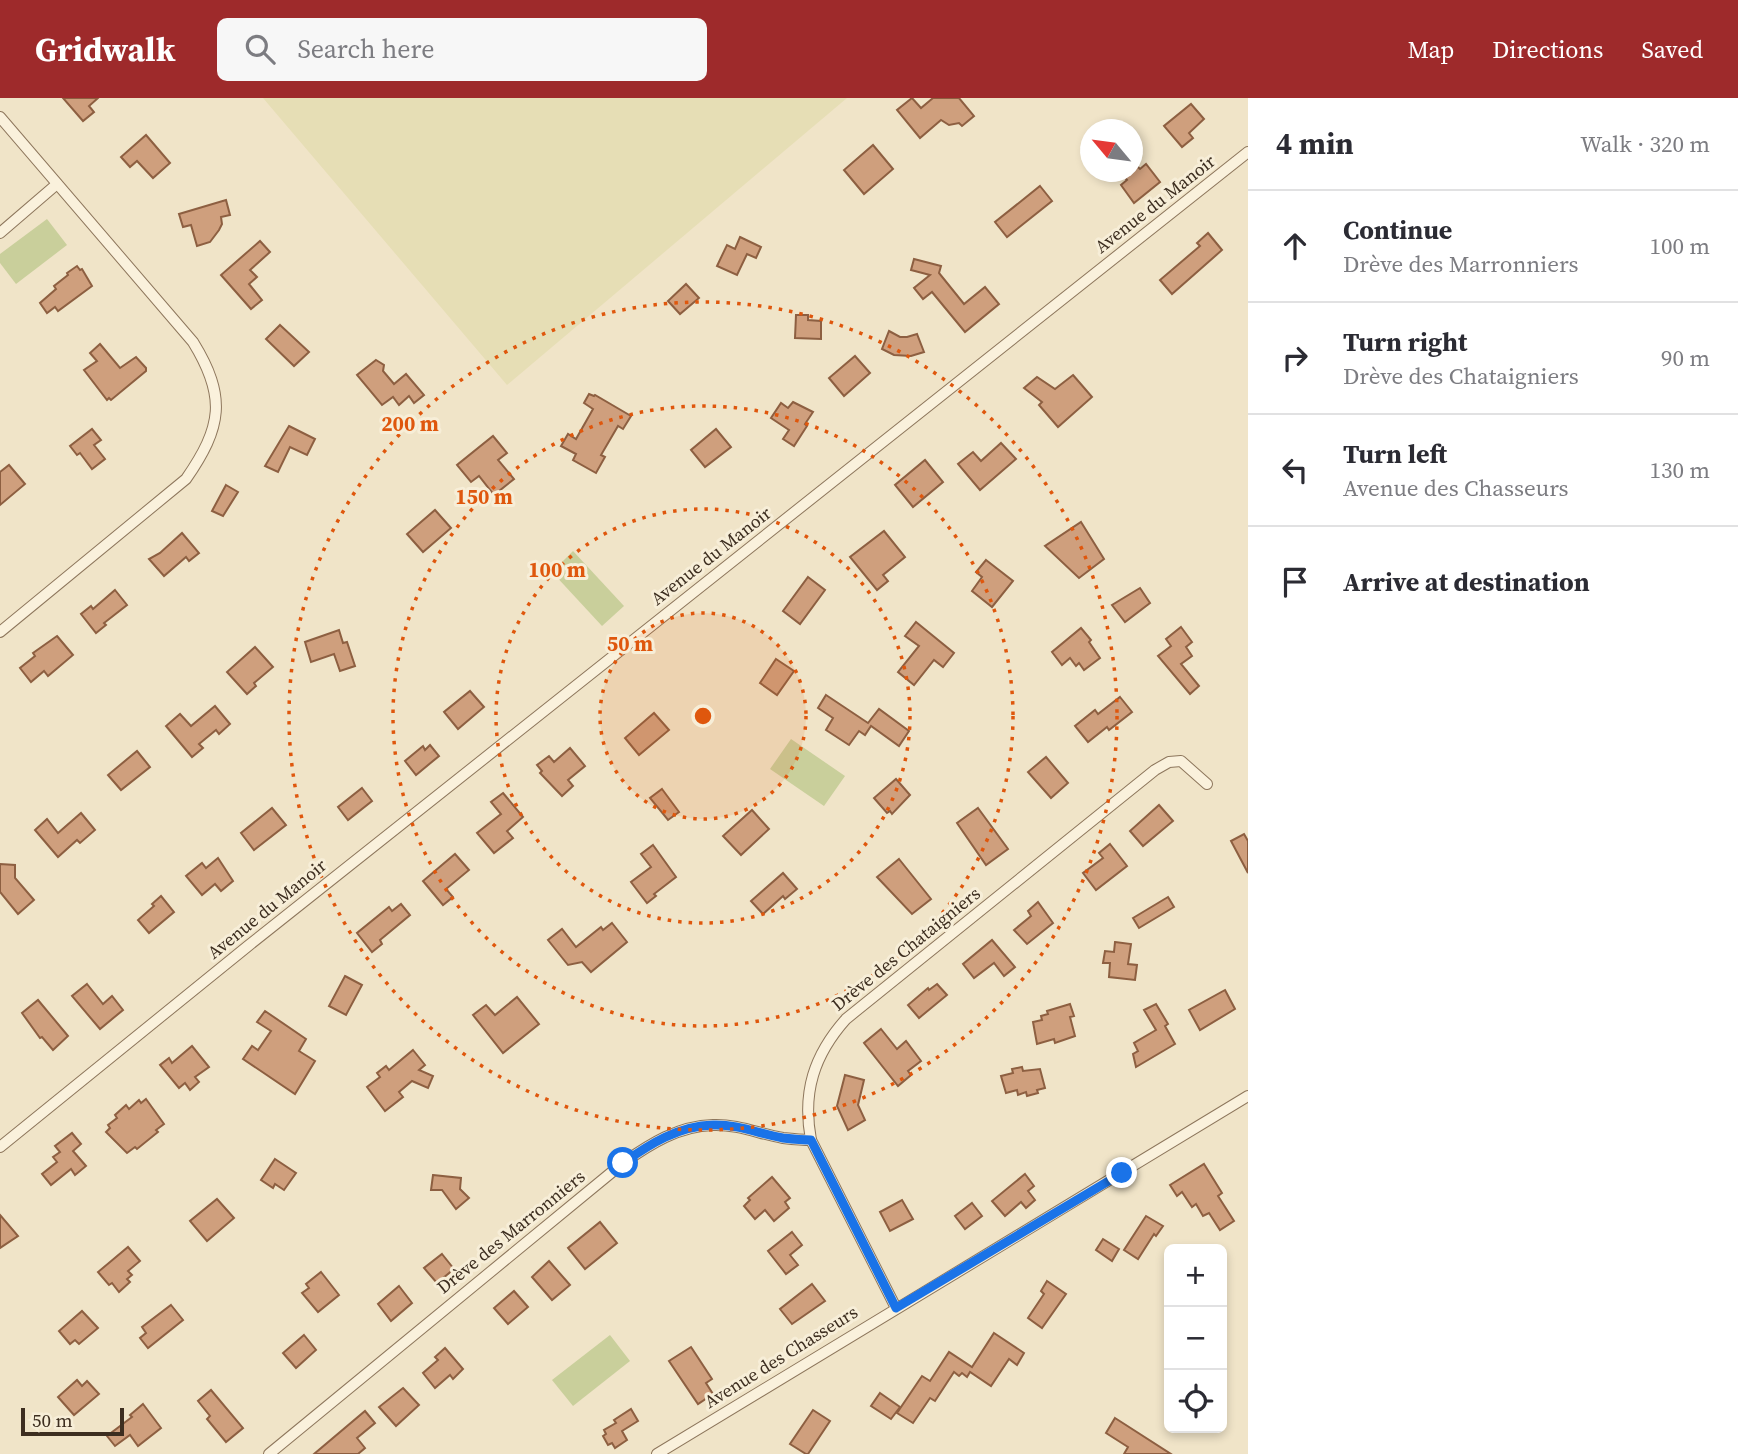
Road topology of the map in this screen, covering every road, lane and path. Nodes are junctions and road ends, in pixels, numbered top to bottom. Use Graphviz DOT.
graph roads {
  1 [pos="0,117"];
  2 [pos="1248,152"];
  3 [pos="57,184"];
  4 [pos="0,233"];
  5 [pos="0,632"];
  6 [pos="1207,784"];
  7 [pos="1248,1096"];
  8 [pos="811,1140"];
  9 [pos="0,1147"];
  10 [pos="896,1308"];
  11 [pos="269,1454"];
  12 [pos="657,1454"];
  1 -- 3 [label="street"];
  2 -- 9 [label="street, Avenue du Manoir"];
  3 -- 4 [label="street"];
  3 -- 5 [label="street"];
  6 -- 8 [label="street, Drève des Chataigniers"];
  7 -- 10 [label="street, Avenue des Chasseurs"];
  8 -- 10 [label="street, Drève des Chataigniers"];
  8 -- 11 [label="street, Drève des Marronniers"];
  10 -- 12 [label="street, Avenue des Chasseurs"];
}
